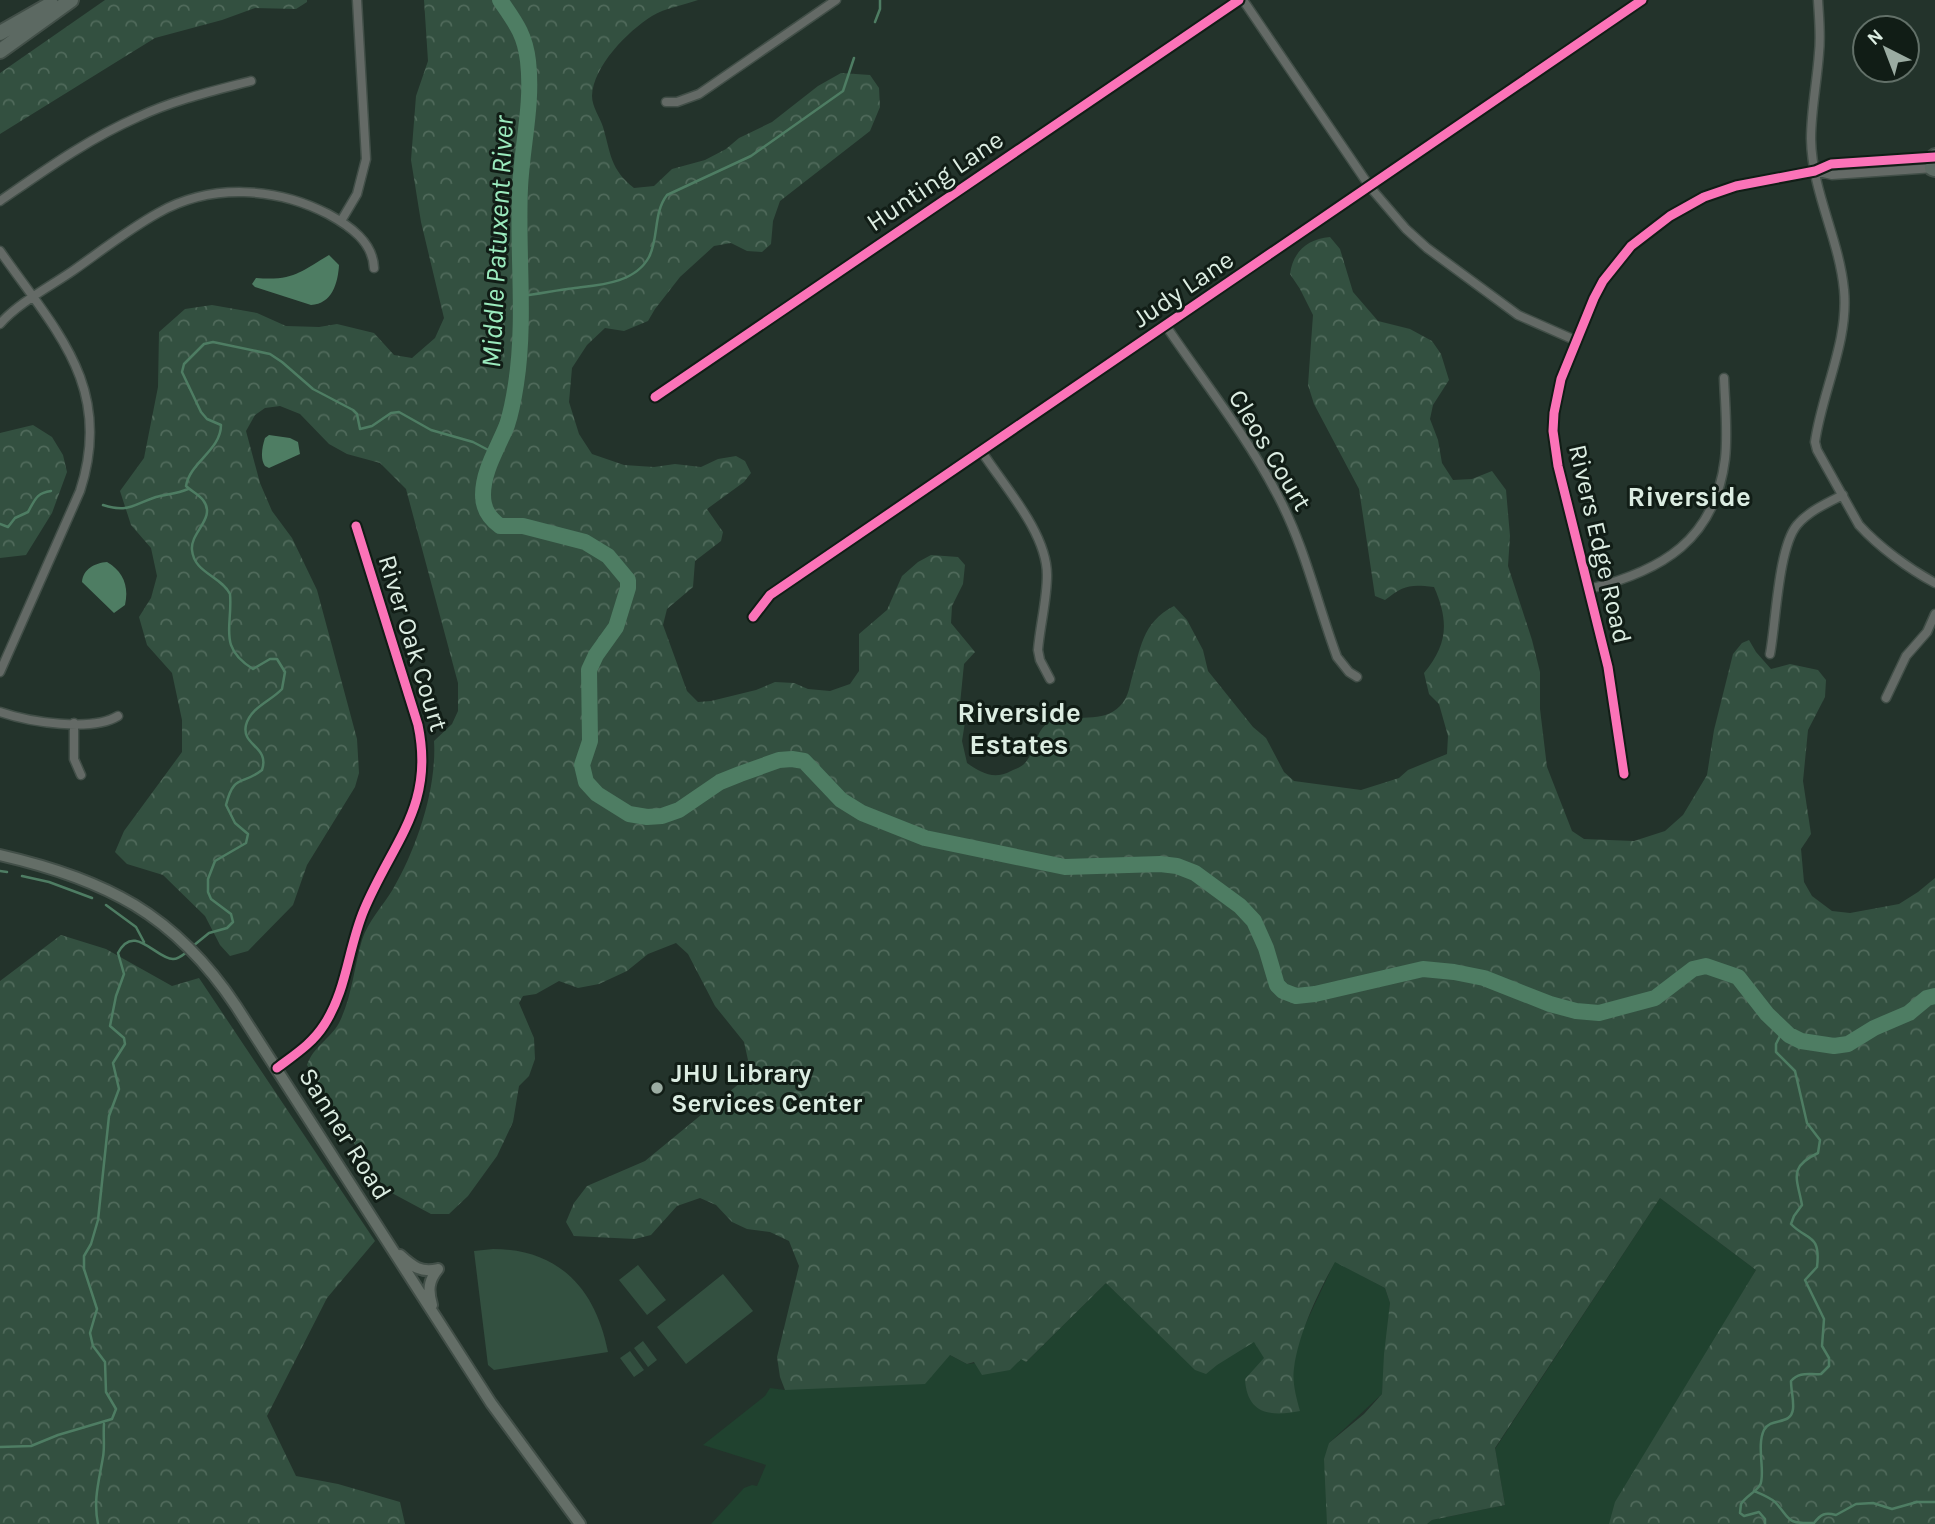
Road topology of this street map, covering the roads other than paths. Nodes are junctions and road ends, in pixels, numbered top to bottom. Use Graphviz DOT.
graph roads {
  1 [pos="58,0"];
  2 [pos="71,0"];
  3 [pos="357,0"];
  4 [pos="836,0"];
  5 [pos="1241,0"];
  6 [pos="1642,0"];
  7 [pos="1818,0"];
  8 [pos="0,33"];
  9 [pos="0,51"];
  10 [pos="251,81"];
  11 [pos="666,103"];
  12 [pos="1934,163"];
  13 [pos="1815,171"];
  14 [pos="1370,187"];
  15 [pos="0,201"];
  16 [pos="341,221"];
  17 [pos="0,251"];
  18 [pos="374,268"];
  19 [pos="33,298"];
  20 [pos="0,324"];
  21 [pos="1166,326"];
  22 [pos="1577,341"];
  23 [pos="1724,379"];
  24 [pos="655,397"];
  25 [pos="982,452"];
  26 [pos="1843,495"];
  27 [pos="356,526"];
  28 [pos="1935,583"];
  29 [pos="1589,589"];
  30 [pos="1935,614"];
  31 [pos="753,617"];
  32 [pos="1770,654"];
  33 [pos="0,672"];
  34 [pos="1357,677"];
  35 [pos="1050,679"];
  36 [pos="1886,698"];
  37 [pos="0,712"];
  38 [pos="118,716"];
  39 [pos="74,723"];
  40 [pos="1624,774"];
  41 [pos="81,775"];
  42 [pos="0,855"];
  43 [pos="276,1068"];
  44 [pos="389,1245"];
  45 [pos="436,1318"];
  46 [pos="580,1524"];
  1 -- 8 [label="highway"];
  2 -- 9 [label="highway"];
  3 -- 16 [label="street"];
  4 -- 11 [label="street"];
  5 -- 14 [label="street"];
  5 -- 24 [label="street, Hunting Lane"];
  6 -- 14 [label="street, Judy Lane"];
  7 -- 13 [label="street"];
  10 -- 15 [label="street"];
  12 -- 13 [label="street, Rivers Edge Road"];
  13 -- 22 [label="street, Rivers Edge Road"];
  13 -- 26 [label="street"];
  14 -- 21 [label="street, Judy Lane"];
  14 -- 22 [label="street"];
  16 -- 18 [label="street"];
  16 -- 19 [label="street"];
  17 -- 19 [label="street"];
  19 -- 20 [label="street"];
  19 -- 33 [label="street"];
  21 -- 25 [label="street, Judy Lane"];
  21 -- 34 [label="street, Cleos Court"];
  22 -- 29 [label="street, Rivers Edge Road"];
  23 -- 29 [label="street"];
  25 -- 31 [label="street, Judy Lane"];
  25 -- 35 [label="street"];
  26 -- 28 [label="street"];
  26 -- 32 [label="street"];
  27 -- 43 [label="street, River Oak Court"];
  29 -- 40 [label="street, Rivers Edge Road"];
  30 -- 36 [label="street"];
  37 -- 39 [label="street"];
  38 -- 39 [label="street"];
  39 -- 41 [label="street"];
  42 -- 43 [label="main road, Sanner Road"];
  43 -- 44 [label="main road, Sanner Road"];
  44 -- 45 [label="main road, Sanner Road"];
  44 -- 45 [label="main road"];
  45 -- 46 [label="main road, Sanner Road"];
}
